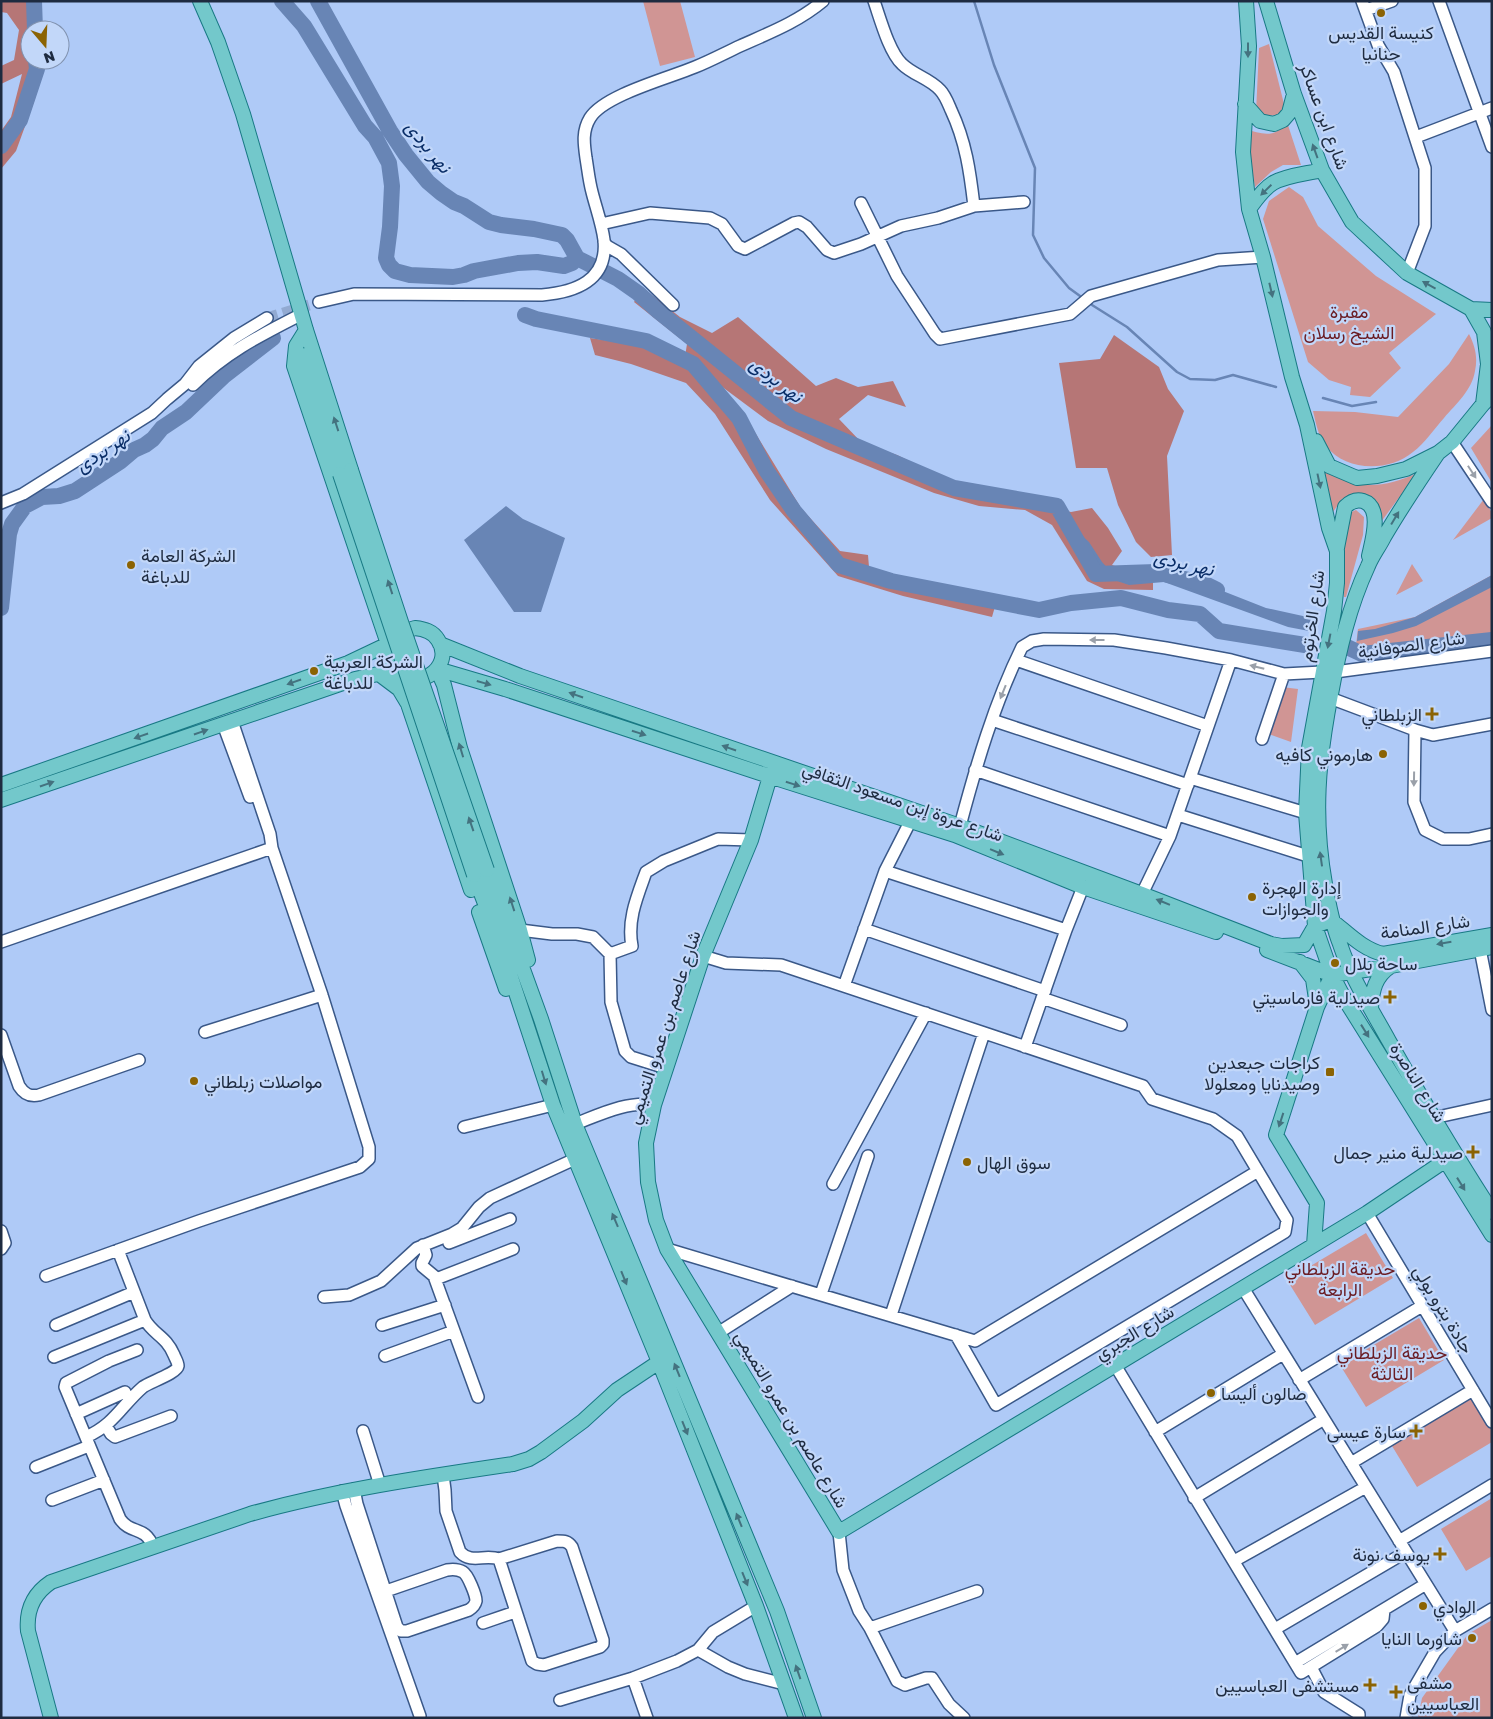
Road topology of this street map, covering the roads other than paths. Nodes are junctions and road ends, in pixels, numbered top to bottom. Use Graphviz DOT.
graph roads {
  1 [pos="200,1"];
  2 [pos="823,1"];
  3 [pos="874,1"];
  4 [pos="1246,1"];
  5 [pos="1266,1"];
  6 [pos="1392,1"];
  7 [pos="1439,1"];
  8 [pos="1364,6"];
  9 [pos="1294,94"];
  10 [pos="1245,104"];
  11 [pos="1492,108"];
  12 [pos="1479,112"];
  13 [pos="1416,137"];
  14 [pos="1492,147"];
  15 [pos="1322,170"];
  16 [pos="1024,202"];
  17 [pos="861,203"];
  18 [pos="974,206"];
  19 [pos="1249,209"];
  20 [pos="601,224"];
  21 [pos="876,237"];
  22 [pos="604,246"];
  23 [pos="1263,256"];
  24 [pos="1407,273"];
  25 [pos="319,302"];
  26 [pos="673,305"];
  27 [pos="1471,309"];
  28 [pos="1492,310"];
  29 [pos="302,314"];
  30 [pos="267,318"];
  31 [pos="306,330"];
  32 [pos="1487,400"];
  33 [pos="1307,425"];
  34 [pos="1452,442"];
  35 [pos="1438,453"];
  36 [pos="41,482"];
  37 [pos="1492,502"];
  38 [pos="1,503"];
  39 [pos="1337,551"];
  40 [pos="1368,565"];
  41 [pos="388,644"];
  42 [pos="440,644"];
  43 [pos="1492,651"];
  44 [pos="1016,660"];
  45 [pos="1231,660"];
  46 [pos="438,669"];
  47 [pos="1328,672"];
  48 [pos="378,674"];
  49 [pos="1284,674"];
  50 [pos="403,676"];
  51 [pos="465,678"];
  52 [pos="1330,698"];
  53 [pos="448,703"];
  54 [pos="992,720"];
  55 [pos="228,722"];
  56 [pos="1492,724"];
  57 [pos="1208,726"];
  58 [pos="1415,730"];
  59 [pos="1262,739"];
  60 [pos="772,770"];
  61 [pos="975,770"];
  62 [pos="1189,782"];
  63 [pos="1,785"];
  64 [pos="1,800"];
  65 [pos="1306,813"];
  66 [pos="1178,815"];
  67 [pos="911,820"];
  68 [pos="960,826"];
  69 [pos="1492,834"];
  70 [pos="1170,836"];
  71 [pos="751,840"];
  72 [pos="272,848"];
  73 [pos="1308,856"];
  74 [pos="885,870"];
  75 [pos="481,872"];
  76 [pos="1083,887"];
  77 [pos="1142,894"];
  78 [pos="1332,920"];
  79 [pos="1315,926"];
  80 [pos="864,929"];
  81 [pos="520,930"];
  82 [pos="1066,930"];
  83 [pos="1492,935"];
  84 [pos="1,942"];
  85 [pos="1486,948"];
  86 [pos="610,954"];
  87 [pos="703,956"];
  88 [pos="1299,961"];
  89 [pos="1385,962"];
  90 [pos="1353,973"];
  91 [pos="1332,974"];
  92 [pos="844,986"];
  93 [pos="322,994"];
  94 [pos="1044,995"];
  95 [pos="1317,1007"];
  96 [pos="1371,1008"];
  97 [pos="1492,1010"];
  98 [pos="926,1013"];
  99 [pos="541,1019"];
  100 [pos="1121,1025"];
  101 [pos="205,1032"];
  102 [pos="984,1033"];
  103 [pos="1,1035"];
  104 [pos="1026,1047"];
  105 [pos="536,1052"];
  106 [pos="139,1060"];
  107 [pos="666,1068"];
  108 [pos="553,1105"];
  109 [pos="654,1105"];
  110 [pos="1492,1105"];
  111 [pos="1432,1118"];
  112 [pos="575,1124"];
  113 [pos="464,1127"];
  114 [pos="868,1156"];
  115 [pos="575,1159"];
  116 [pos="1446,1160"];
  117 [pos="1258,1171"];
  118 [pos="833,1184"];
  119 [pos="1492,1212"];
  120 [pos="1367,1213"];
  121 [pos="510,1219"];
  122 [pos="1,1231"];
  123 [pos="1492,1235"];
  124 [pos="1314,1245"];
  125 [pos="1,1249"];
  126 [pos="424,1249"];
  127 [pos="513,1249"];
  128 [pos="667,1249"];
  129 [pos="118,1250"];
  130 [pos="46,1276"];
  131 [pos="436,1280"];
  132 [pos="792,1286"];
  133 [pos="1242,1288"];
  134 [pos="134,1292"];
  135 [pos="821,1294"];
  136 [pos="324,1297"];
  137 [pos="445,1305"];
  138 [pos="1422,1306"];
  139 [pos="891,1316"];
  140 [pos="145,1320"];
  141 [pos="56,1325"];
  142 [pos="382,1325"];
  143 [pos="454,1331"];
  144 [pos="718,1333"];
  145 [pos="956,1335"];
  146 [pos="137,1350"];
  147 [pos="1283,1354"];
  148 [pos="385,1356"];
  149 [pos="54,1357"];
  150 [pos="659,1362"];
  151 [pos="1115,1365"];
  152 [pos="1299,1380"];
  153 [pos="1472,1390"];
  154 [pos="125,1392"];
  155 [pos="478,1397"];
  156 [pos="76,1414"];
  157 [pos="172,1416"];
  158 [pos="1324,1419"];
  159 [pos="1492,1422"];
  160 [pos="106,1426"];
  161 [pos="363,1431"];
  162 [pos="1155,1432"];
  163 [pos="88,1441"];
  164 [pos="1351,1463"];
  165 [pos="36,1467"];
  166 [pos="443,1475"];
  167 [pos="104,1480"];
  168 [pos="380,1485"];
  169 [pos="1492,1485"];
  170 [pos="1366,1487"];
  171 [pos="348,1490"];
  172 [pos="1194,1498"];
  173 [pos="52,1500"];
  174 [pos="839,1532"];
  175 [pos="153,1547"];
  176 [pos="1403,1547"];
  177 [pos="499,1559"];
  178 [pos="1234,1561"];
  179 [pos="1426,1584"];
  180 [pos="386,1591"];
  181 [pos="977,1592"];
  182 [pos="756,1606"];
  183 [pos="1492,1609"];
  184 [pos="1384,1610"];
  185 [pos="515,1612"];
  186 [pos="483,1623"];
  187 [pos="870,1628"];
  188 [pos="1275,1629"];
  189 [pos="1455,1632"];
  190 [pos="698,1650"];
  191 [pos="1311,1667"];
  192 [pos="1298,1668"];
  193 [pos="633,1678"];
  194 [pos="784,1684"];
  195 [pos="560,1700"];
  196 [pos="420,1716"];
  197 [pos="51,1718"];
  198 [pos="647,1718"];
  199 [pos="796,1718"];
  200 [pos="814,1718"];
  201 [pos="964,1718"];
  202 [pos="1359,1718"];
  203 [pos="1406,1718"];
  1 -- 29 [label="main road"];
  2 -- 20 [label="street"];
  3 -- 18 [label="street"];
  4 -- 10 [label="main road, one-way"];
  5 -- 9 [label="main road, شارع ابن عساكر"];
  6 -- 8 [label="street"];
  7 -- 12 [label="street"];
  8 -- 13 [label="street"];
  9 -- 10 [label="main road"];
  15 -- 9 [label="main road, شارع ابن عساكر, one-way"];
  10 -- 19 [label="main road"];
  11 -- 12 [label="street"];
  12 -- 13 [label="street"];
  12 -- 14 [label="street"];
  13 -- 24 [label="street"];
  15 -- 19 [label="main road, one-way"];
  15 -- 24 [label="main road, شارع ابن عساكر"];
  16 -- 18 [label="street"];
  17 -- 21 [label="street"];
  18 -- 21 [label="street"];
  19 -- 23 [label="main road, شارع الخرتوم"];
  20 -- 21 [label="street"];
  20 -- 22 [label="street"];
  21 -- 23 [label="street"];
  22 -- 25 [label="street"];
  22 -- 26 [label="street"];
  23 -- 33 [label="main road, شارع الخرتوم, one-way"];
  27 -- 24 [label="main road, شارع ابن عساكر, one-way"];
  27 -- 28 [label="main road, شارع ابن عساكر"];
  27 -- 32 [label="main road"];
  29 -- 31 [label="main road"];
  29 -- 36 [label="street"];
  30 -- 36 [label="street"];
  31 -- 41 [label="main road"];
  31 -- 75 [label="main road, bridge"];
  32 -- 34 [label="main road"];
  33 -- 35 [label="main road"];
  33 -- 39 [label="main road, شارع الخرتوم, one-way"];
  34 -- 35 [label="main road"];
  34 -- 37 [label="street, one-way"];
  40 -- 35 [label="main road, one-way"];
  36 -- 38 [label="street"];
  39 -- 40 [label="main road"];
  39 -- 47 [label="main road, شارع الخرتوم, one-way"];
  40 -- 47 [label="main road"];
  41 -- 42 [label="main road"];
  41 -- 50 [label="main road"];
  41 -- 63 [label="main road, one-way"];
  42 -- 46 [label="main road"];
  60 -- 42 [label="main road, شارع عروة إبن مسعود الثقافي, one-way"];
  43 -- 47 [label="street, شارع الصوفانية"];
  45 -- 44 [label="street, شارع الصوفانية, one-way"];
  44 -- 54 [label="street, one-way"];
  44 -- 57 [label="street"];
  49 -- 45 [label="street, شارع الصوفانية, one-way"];
  45 -- 57 [label="street"];
  46 -- 50 [label="main road"];
  46 -- 51 [label="main road, شارع عروة إبن مسعود الثقافي"];
  46 -- 53 [label="main road"];
  47 -- 49 [label="street, شارع الصوفانية"];
  47 -- 52 [label="main road, شارع الناصرة"];
  47 -- 65 [label="main road, شارع الخرتوم"];
  48 -- 50 [label="main road"];
  48 -- 55 [label="main road"];
  48 -- 105 [label="main road"];
  49 -- 59 [label="street"];
  51 -- 53 [label="main road"];
  51 -- 60 [label="main road, شارع عروة إبن مسعود الثقافي, one-way"];
  52 -- 58 [label="street"];
  78 -- 52 [label="main road, شارع الناصرة, one-way"];
  81 -- 53 [label="main road, one-way"];
  54 -- 61 [label="street"];
  54 -- 62 [label="street"];
  64 -- 55 [label="main road, one-way"];
  55 -- 72 [label="street"];
  56 -- 58 [label="street"];
  57 -- 62 [label="street"];
  58 -- 69 [label="street, one-way"];
  60 -- 67 [label="main road, شارع عروة إبن مسعود الثقافي, one-way"];
  60 -- 68 [label="main road, شارع عروة إبن مسعود الثقافي"];
  60 -- 71 [label="main road, شارع عاصم بن عمرو التميمي"];
  61 -- 68 [label="street"];
  61 -- 70 [label="street"];
  62 -- 65 [label="street"];
  62 -- 66 [label="street"];
  65 -- 73 [label="main road, شارع الخرتوم"];
  66 -- 70 [label="street"];
  66 -- 73 [label="street"];
  67 -- 74 [label="street"];
  67 -- 76 [label="main road, شارع عروة إبن مسعود الثقافي, one-way"];
  68 -- 77 [label="main road, شارع عروة إبن مسعود الثقافي"];
  70 -- 77 [label="street"];
  71 -- 86 [label="street"];
  71 -- 87 [label="main road, شارع عاصم بن عمرو التميمي"];
  72 -- 84 [label="street"];
  72 -- 93 [label="street"];
  73 -- 79 [label="main road, شارع الخرتوم"];
  74 -- 80 [label="street"];
  74 -- 82 [label="street"];
  75 -- 99 [label="main road"];
  75 -- 105 [label="main road"];
  76 -- 82 [label="street"];
  76 -- 88 [label="main road, شارع عروة إبن مسعود الثقافي"];
  79 -- 77 [label="main road, شارع عروة إبن مسعود الثقافي, one-way"];
  78 -- 79 [label="main road"];
  78 -- 89 [label="main road, شارع المنامة"];
  78 -- 90 [label="main road, شارع الناصرة"];
  79 -- 91 [label="main road, شارع الخرتوم"];
  80 -- 92 [label="street"];
  80 -- 94 [label="street"];
  81 -- 86 [label="street"];
  81 -- 99 [label="main road"];
  82 -- 94 [label="street"];
  83 -- 89 [label="main road, شارع المنامة, one-way"];
  85 -- 89 [label="main road, شارع المنامة"];
  85 -- 97 [label="street"];
  86 -- 107 [label="street"];
  87 -- 92 [label="street"];
  87 -- 107 [label="main road, شارع عاصم بن عمرو التميمي"];
  88 -- 91 [label="main road, شارع عروة إبن مسعود الثقافي"];
  88 -- 95 [label="main road"];
  89 -- 90 [label="main road, شارع المنامة"];
  89 -- 96 [label="main road"];
  90 -- 91 [label="main road, شارع عروة إبن مسعود الثقافي"];
  90 -- 96 [label="main road, شارع الناصرة"];
  91 -- 95 [label="main road"];
  91 -- 116 [label="main road, شارع الناصرة, one-way"];
  92 -- 98 [label="street"];
  93 -- 101 [label="street"];
  93 -- 129 [label="street"];
  94 -- 100 [label="street"];
  94 -- 104 [label="street"];
  95 -- 124 [label="main road, one-way"];
  96 -- 111 [label="main road, شارع الناصرة"];
  98 -- 102 [label="street"];
  98 -- 118 [label="street"];
  99 -- 112 [label="main road"];
  102 -- 104 [label="street"];
  102 -- 139 [label="street"];
  103 -- 106 [label="street"];
  104 -- 117 [label="street"];
  105 -- 108 [label="main road, one-way"];
  107 -- 109 [label="main road, شارع عاصم بن عمرو التميمي"];
  108 -- 113 [label="street"];
  108 -- 115 [label="main road"];
  109 -- 112 [label="street"];
  109 -- 128 [label="main road, شارع عاصم بن عمرو التميمي"];
  110 -- 111 [label="street"];
  111 -- 119 [label="main road, شارع الناصرة"];
  200 -- 112 [label="main road, one-way"];
  114 -- 135 [label="street"];
  115 -- 126 [label="street"];
  115 -- 150 [label="main road, one-way"];
  116 -- 120 [label="main road, شارع الجبري"];
  116 -- 123 [label="main road, شارع الناصرة, one-way"];
  117 -- 145 [label="street"];
  117 -- 145 [label="street"];
  120 -- 124 [label="main road, شارع الجبري"];
  120 -- 138 [label="street, جادة بترو بولي"];
  121 -- 126 [label="street"];
  122 -- 125 [label="street"];
  124 -- 133 [label="main road, شارع الجبري"];
  126 -- 131 [label="street"];
  126 -- 136 [label="street"];
  127 -- 131 [label="street"];
  128 -- 132 [label="street"];
  128 -- 144 [label="main road, شارع عاصم بن عمرو التميمي"];
  129 -- 130 [label="street"];
  129 -- 134 [label="street"];
  131 -- 137 [label="street"];
  132 -- 135 [label="street"];
  132 -- 144 [label="street"];
  133 -- 147 [label="street"];
  133 -- 151 [label="main road, شارع الجبري"];
  134 -- 140 [label="street"];
  134 -- 141 [label="street"];
  135 -- 139 [label="street"];
  137 -- 142 [label="street"];
  137 -- 143 [label="street"];
  138 -- 152 [label="street"];
  138 -- 153 [label="street, جادة بترو بولي"];
  139 -- 145 [label="street"];
  140 -- 149 [label="street"];
  140 -- 160 [label="street"];
  143 -- 148 [label="street"];
  143 -- 155 [label="street"];
  144 -- 174 [label="main road, شارع عاصم بن عمرو التميمي"];
  146 -- 156 [label="street"];
  147 -- 152 [label="street"];
  147 -- 162 [label="street"];
  150 -- 166 [label="main road"];
  150 -- 182 [label="main road, one-way"];
  151 -- 162 [label="street"];
  151 -- 174 [label="main road, شارع الجبري"];
  152 -- 158 [label="street"];
  153 -- 159 [label="street, جادة بترو بولي"];
  153 -- 164 [label="street"];
  154 -- 156 [label="street"];
  156 -- 163 [label="street"];
  157 -- 160 [label="street"];
  158 -- 164 [label="street"];
  158 -- 172 [label="street"];
  160 -- 163 [label="street"];
  161 -- 168 [label="street"];
  162 -- 172 [label="street"];
  163 -- 165 [label="street"];
  163 -- 167 [label="street"];
  164 -- 170 [label="street"];
  166 -- 168 [label="main road"];
  166 -- 177 [label="street"];
  167 -- 173 [label="street"];
  167 -- 175 [label="street"];
  168 -- 171 [label="main road"];
  169 -- 176 [label="street"];
  170 -- 176 [label="street"];
  170 -- 178 [label="street"];
  171 -- 175 [label="main road"];
  171 -- 180 [label="street"];
  171 -- 196 [label="street"];
  172 -- 178 [label="street"];
  174 -- 187 [label="street"];
  175 -- 197 [label="main road"];
  176 -- 179 [label="street"];
  176 -- 188 [label="street"];
  177 -- 185 [label="street"];
  177 -- 185 [label="street"];
  178 -- 188 [label="street"];
  179 -- 184 [label="street"];
  179 -- 189 [label="street"];
  180 -- 180 [label="street"];
  181 -- 187 [label="street"];
  182 -- 190 [label="street"];
  182 -- 194 [label="main road"];
  183 -- 189 [label="street"];
  191 -- 184 [label="street, one-way"];
  184 -- 192 [label="street"];
  185 -- 186 [label="street"];
  187 -- 201 [label="street"];
  188 -- 192 [label="street"];
  189 -- 203 [label="street"];
  190 -- 193 [label="street"];
  190 -- 194 [label="street"];
  191 -- 192 [label="street"];
  191 -- 202 [label="street"];
  193 -- 195 [label="street"];
  193 -- 198 [label="street"];
  194 -- 199 [label="main road"];
}
